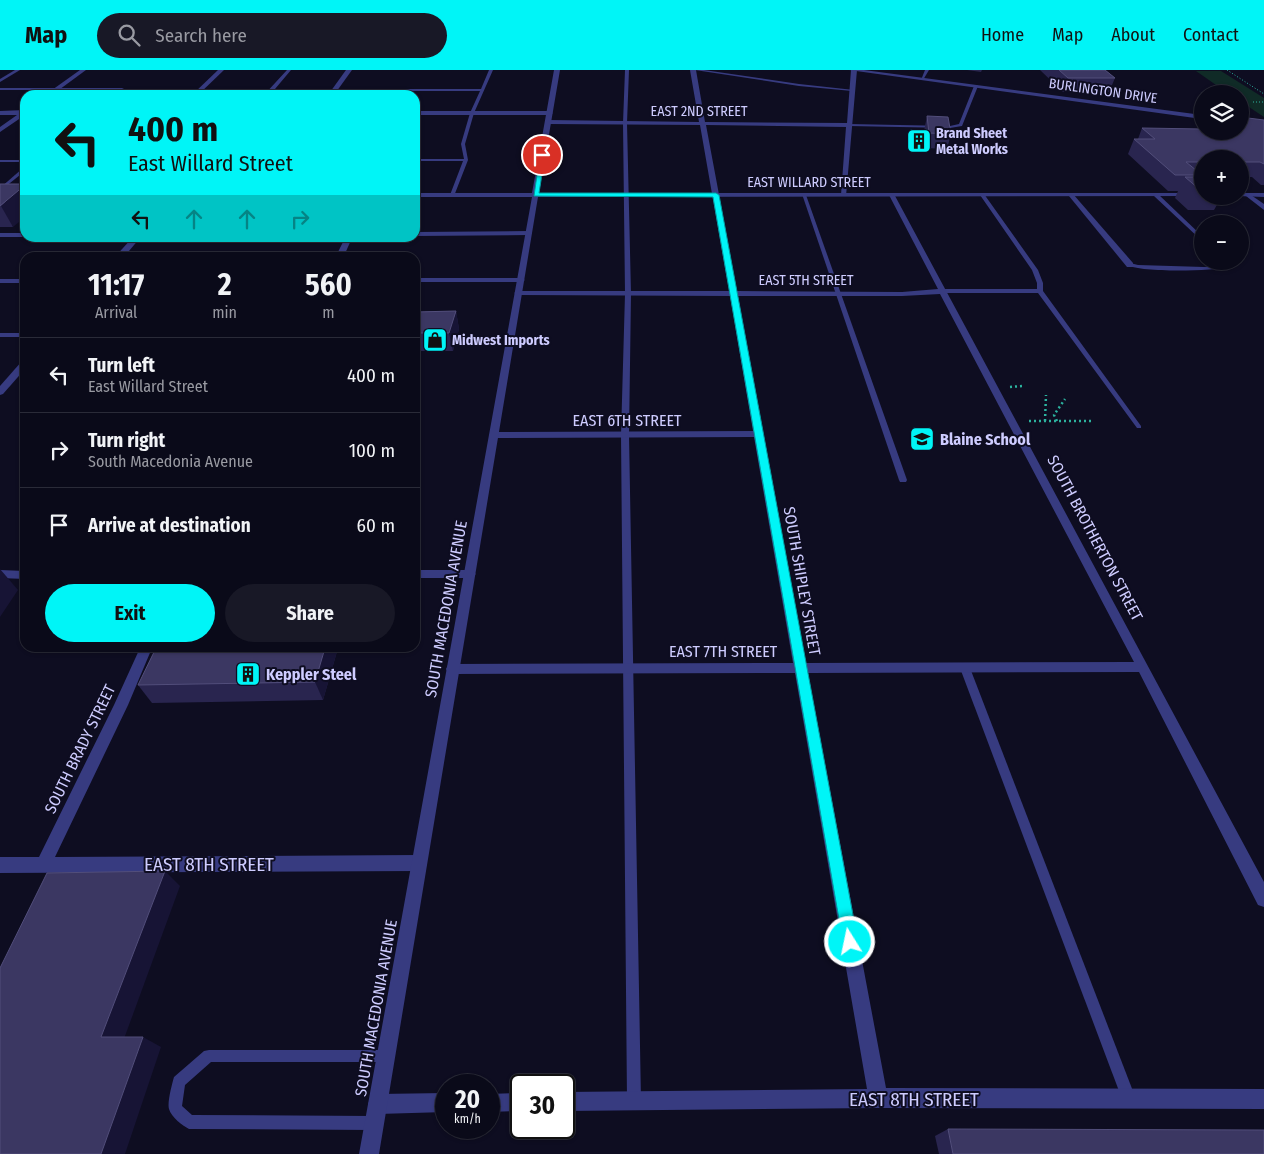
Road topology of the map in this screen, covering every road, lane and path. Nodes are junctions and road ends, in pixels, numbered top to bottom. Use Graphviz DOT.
graph roads {
  1 [pos="18,70"];
  2 [pos="83,70"];
  3 [pos="220,70"];
  4 [pos="289,70"];
  5 [pos="349,70"];
  6 [pos="491,70"];
  7 [pos="557,70"];
  8 [pos="627,70"];
  9 [pos="693,70"];
  10 [pos="697,70"];
  11 [pos="857,70"];
  12 [pos="927,70"];
  13 [pos="1227,70"];
  14 [pos="922,79"];
  15 [pos="0,81"];
  16 [pos="976,86"];
  17 [pos="0,89"];
  18 [pos="57,89"];
  19 [pos="121,90"];
  20 [pos="200,90"];
  21 [pos="272,90"];
  22 [pos="335,90"];
  23 [pos="482,90"];
  24 [pos="852,90"];
  25 [pos="1264,94"];
  26 [pos="1252,102"];
  27 [pos="1264,102"];
  28 [pos="0,112"];
  29 [pos="20,112"];
  30 [pos="420,113"];
  31 [pos="472,113"];
  32 [pos="550,113"];
  33 [pos="20,116"];
  34 [pos="1194,116"];
  35 [pos="548,122"];
  36 [pos="625,123"];
  37 [pos="703,123"];
  38 [pos="849,125"];
  39 [pos="0,130"];
  40 [pos="0,160"];
  41 [pos="20,160"];
  42 [pos="420,160"];
  43 [pos="466,160"];
  44 [pos="20,173"];
  45 [pos="0,190"];
  46 [pos="0,195"];
  47 [pos="8,195"];
  48 [pos="420,195"];
  49 [pos="452,195"];
  50 [pos="536,195"];
  51 [pos="626,195"];
  52 [pos="716,195"];
  53 [pos="804,195"];
  54 [pos="844,195"];
  55 [pos="892,195"];
  56 [pos="982,195"];
  57 [pos="1071,195"];
  58 [pos="1156,195"];
  59 [pos="1194,195"];
  60 [pos="1249,195"];
  61 [pos="1264,195"];
  62 [pos="1249,198"];
  63 [pos="1264,208"];
  64 [pos="1194,231"];
  65 [pos="0,234"];
  66 [pos="420,234"];
  67 [pos="529,234"];
  68 [pos="20,235"];
  69 [pos="132,242"];
  70 [pos="123,252"];
  71 [pos="1130,265"];
  72 [pos="1194,269"];
  73 [pos="420,280"];
  74 [pos="0,281"];
  75 [pos="20,281"];
  76 [pos="520,287"];
  77 [pos="943,291"];
  78 [pos="1040,291"];
  79 [pos="628,294"];
  80 [pos="734,294"];
  81 [pos="838,294"];
  82 [pos="0,335"];
  83 [pos="20,335"];
  84 [pos="20,369"];
  85 [pos="1023,386"];
  86 [pos="1007,387"];
  87 [pos="0,392"];
  88 [pos="1046,394"];
  89 [pos="1065,399"];
  90 [pos="1026,421"];
  91 [pos="1045,421"];
  92 [pos="1057,421"];
  93 [pos="1094,421"];
  94 [pos="1139,427"];
  95 [pos="759,434"];
  96 [pos="494,435"];
  97 [pos="625,435"];
  98 [pos="903,480"];
  99 [pos="0,574"];
  100 [pos="420,574"];
  101 [pos="470,574"];
  102 [pos="20,575"];
  103 [pos="144,652"];
  104 [pos="1143,667"];
  105 [pos="965,668"];
  106 [pos="453,669"];
  107 [pos="627,669"];
  108 [pos="802,669"];
  109 [pos="418,863"];
  110 [pos="0,865"];
  111 [pos="44,865"];
  112 [pos="1264,899"];
  113 [pos="386,1056"];
  114 [pos="878,1098"];
  115 [pos="1129,1099"];
  116 [pos="1264,1100"];
  117 [pos="634,1101"];
  118 [pos="575,1102"];
  119 [pos="435,1106"];
  120 [pos="376,1114"];
  121 [pos="369,1154"];
  1 -- 15 [label="lane"];
  2 -- 18 [label="street"];
  3 -- 20 [label="street"];
  4 -- 21 [label="lane"];
  5 -- 22 [label="street"];
  6 -- 23 [label="lane"];
  7 -- 32 [label="street, SOUTH MACEDONIA AVENUE"];
  8 -- 36 [label="lane"];
  9 -- 37 [label="street, SOUTH SHIPLEY STREET"];
  10 -- 24 [label="lane"];
  11 -- 14 [label="street, BURLINGTON DRIVE"];
  11 -- 24 [label="street"];
  12 -- 14 [label="lane"];
  13 -- 25 [label="path"];
  14 -- 16 [label="street, BURLINGTON DRIVE"];
  16 -- 34 [label="street, BURLINGTON DRIVE"];
  16 -- 38 [label="lane"];
  17 -- 18 [label="lane"];
  18 -- 19 [label="lane"];
  21 -- 22 [label="lane"];
  22 -- 23 [label="lane"];
  23 -- 31 [label="lane"];
  24 -- 38 [label="street"];
  26 -- 27 [label="path"];
  28 -- 29 [label="street"];
  30 -- 31 [label="street"];
  31 -- 32 [label="street"];
  31 -- 43 [label="lane"];
  32 -- 35 [label="street, SOUTH MACEDONIA AVENUE"];
  33 -- 39 [label="street"];
  35 -- 36 [label="street, EAST 2ND STREET"];
  35 -- 50 [label="street, SOUTH MACEDONIA AVENUE"];
  36 -- 37 [label="street, EAST 2ND STREET"];
  36 -- 51 [label="lane"];
  37 -- 38 [label="street, EAST 2ND STREET"];
  37 -- 52 [label="street, SOUTH SHIPLEY STREET"];
  38 -- 54 [label="street"];
  40 -- 41 [label="lane"];
  42 -- 43 [label="lane"];
  43 -- 49 [label="lane"];
  44 -- 45 [label="lane"];
  46 -- 47 [label="street"];
  48 -- 49 [label="street, EAST WILLARD STREET"];
  49 -- 50 [label="street, EAST WILLARD STREET"];
  50 -- 51 [label="street, EAST WILLARD STREET"];
  50 -- 67 [label="street, SOUTH MACEDONIA AVENUE"];
  51 -- 52 [label="street, EAST WILLARD STREET"];
  51 -- 79 [label="lane"];
  52 -- 53 [label="street, EAST WILLARD STREET"];
  52 -- 80 [label="street, SOUTH SHIPLEY STREET"];
  53 -- 54 [label="street, EAST WILLARD STREET"];
  53 -- 81 [label="lane"];
  54 -- 55 [label="street, EAST WILLARD STREET"];
  55 -- 56 [label="street, EAST WILLARD STREET"];
  55 -- 77 [label="street, SOUTH BROTHERTON STREET"];
  56 -- 57 [label="street, EAST WILLARD STREET"];
  56 -- 78 [label="lane"];
  57 -- 58 [label="street, EAST WILLARD STREET"];
  57 -- 71 [label="street"];
  58 -- 59 [label="street, EAST WILLARD STREET"];
  58 -- 64 [label="lane"];
  60 -- 61 [label="street"];
  62 -- 63 [label="street"];
  65 -- 68 [label="lane"];
  66 -- 67 [label="lane"];
  67 -- 76 [label="street, SOUTH MACEDONIA AVENUE"];
  69 -- 70 [label="street"];
  71 -- 72 [label="lane"];
  73 -- 76 [label="street, EAST 5TH STREET"];
  74 -- 75 [label="street"];
  76 -- 79 [label="street, EAST 5TH STREET"];
  76 -- 96 [label="street, SOUTH MACEDONIA AVENUE"];
  77 -- 78 [label="lane"];
  77 -- 81 [label="street, EAST 5TH STREET"];
  77 -- 104 [label="street, SOUTH BROTHERTON STREET"];
  78 -- 94 [label="lane"];
  79 -- 80 [label="street, EAST 5TH STREET"];
  79 -- 97 [label="lane"];
  80 -- 81 [label="street, EAST 5TH STREET"];
  80 -- 95 [label="street, SOUTH SHIPLEY STREET"];
  81 -- 98 [label="lane"];
  82 -- 83 [label="lane"];
  84 -- 87 [label="street"];
  85 -- 86 [label="path"];
  88 -- 91 [label="path"];
  89 -- 92 [label="path"];
  90 -- 91 [label="path"];
  91 -- 92 [label="path"];
  92 -- 93 [label="path"];
  95 -- 97 [label="street, EAST 6TH STREET"];
  95 -- 108 [label="street, SOUTH SHIPLEY STREET"];
  96 -- 97 [label="street, EAST 6TH STREET"];
  96 -- 101 [label="street, SOUTH MACEDONIA AVENUE"];
  97 -- 107 [label="lane"];
  99 -- 102 [label="street"];
  100 -- 101 [label="street"];
  101 -- 106 [label="street, SOUTH MACEDONIA AVENUE"];
  103 -- 111 [label="street, SOUTH BRADY STREET"];
  104 -- 105 [label="street, EAST 7TH STREET"];
  104 -- 112 [label="street, SOUTH BROTHERTON STREET"];
  105 -- 108 [label="street, EAST 7TH STREET"];
  105 -- 115 [label="lane"];
  106 -- 107 [label="street, EAST 7TH STREET"];
  106 -- 109 [label="street, SOUTH MACEDONIA AVENUE"];
  107 -- 108 [label="street, EAST 7TH STREET"];
  107 -- 117 [label="lane"];
  108 -- 114 [label="street, SOUTH SHIPLEY STREET"];
  109 -- 111 [label="street, EAST 8TH STREET"];
  109 -- 113 [label="street, SOUTH MACEDONIA AVENUE"];
  110 -- 111 [label="street, EAST 8TH STREET"];
  113 -- 120 [label="street, SOUTH MACEDONIA AVENUE"];
  113 -- 120 [label="lane"];
  114 -- 115 [label="street, EAST 8TH STREET"];
  114 -- 117 [label="street, EAST 8TH STREET"];
  115 -- 116 [label="street, EAST 8TH STREET"];
  117 -- 118 [label="street, EAST 8TH STREET"];
  119 -- 120 [label="street"];
  120 -- 121 [label="street, SOUTH MACEDONIA AVENUE"];
}
